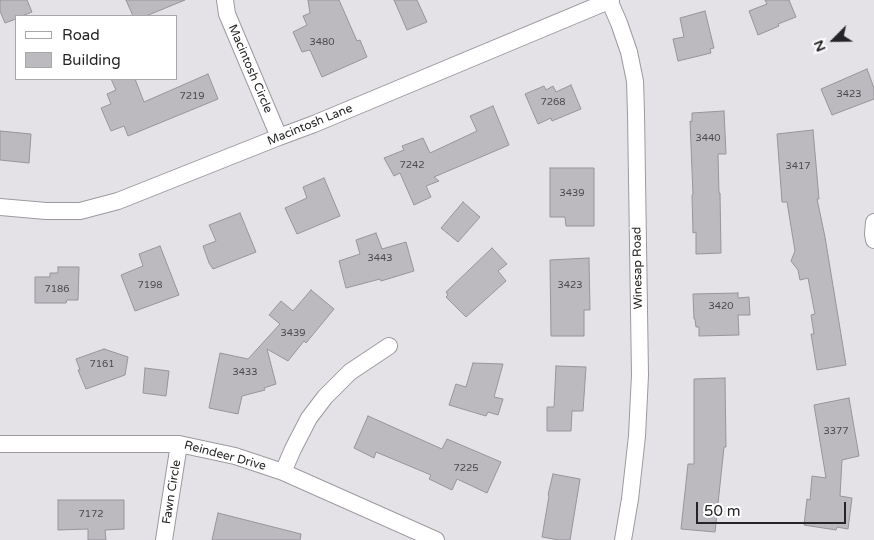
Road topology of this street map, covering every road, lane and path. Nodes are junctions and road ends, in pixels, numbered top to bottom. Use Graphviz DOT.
graph roads {
  1 [pos="225,0"];
  2 [pos="610,0"];
  3 [pos="279,137"];
  4 [pos="0,207"];
  5 [pos="874,222"];
  6 [pos="874,240"];
  7 [pos="389,346"];
  8 [pos="0,444"];
  9 [pos="179,444"];
  10 [pos="283,472"];
  11 [pos="164,540"];
  12 [pos="436,540"];
  13 [pos="623,540"];
  1 -- 3 [label="street, Macintosh Circle"];
  2 -- 3 [label="street, Macintosh Lane"];
  2 -- 13 [label="street, Winesap Road"];
  3 -- 4 [label="street, Macintosh Lane"];
  5 -- 6 [label="street"];
  7 -- 10 [label="street"];
  8 -- 9 [label="street, Reindeer Drive"];
  9 -- 10 [label="street, Reindeer Drive"];
  9 -- 11 [label="street, Fawn Circle"];
  10 -- 12 [label="street, Reindeer Drive"];
}
